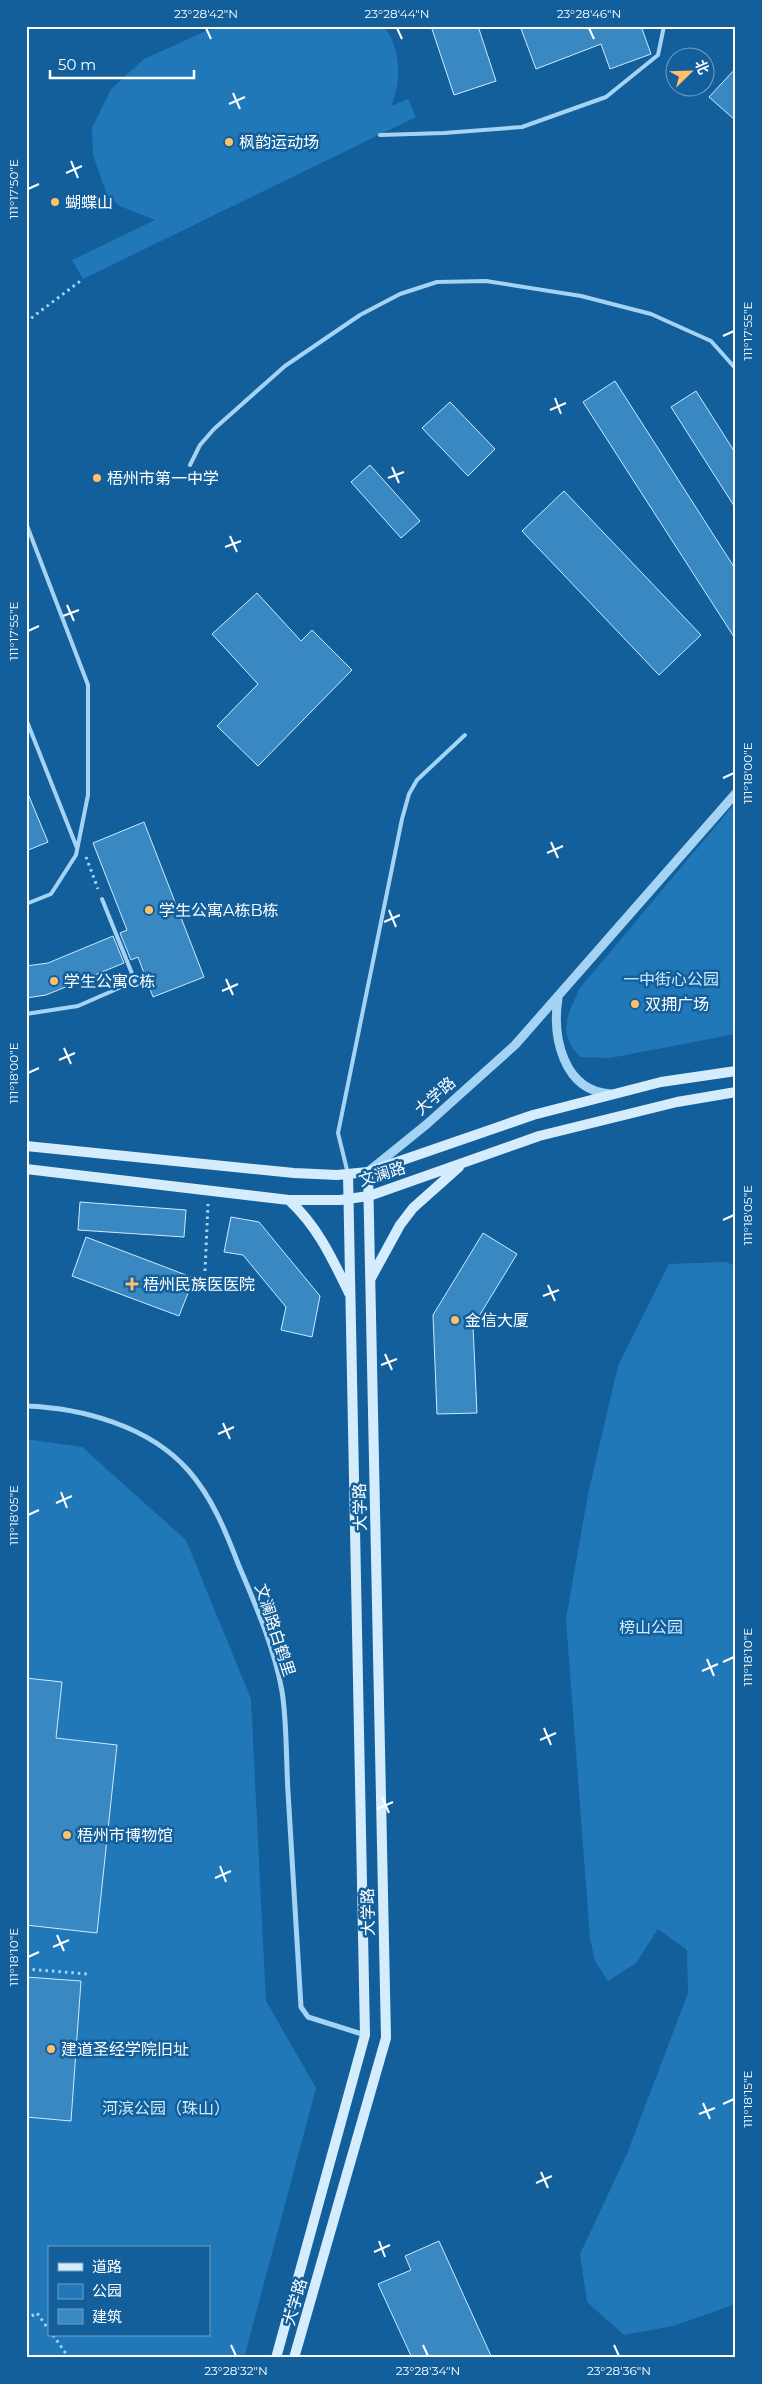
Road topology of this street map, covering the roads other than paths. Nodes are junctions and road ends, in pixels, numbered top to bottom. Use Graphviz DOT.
graph roads {
  1 [pos="664,26"];
  2 [pos="380,135"];
  3 [pos="736,369"];
  4 [pos="190,464"];
  5 [pos="26,523"];
  6 [pos="26,719"];
  7 [pos="465,735"];
  8 [pos="736,793"];
  9 [pos="77,848"];
  10 [pos="102,898"];
  11 [pos="26,904"];
  12 [pos="558,998"];
  13 [pos="26,1014"];
  14 [pos="736,1071"];
  15 [pos="736,1092"];
  16 [pos="614,1094"];
  17 [pos="26,1146"];
  18 [pos="465,1161"];
  19 [pos="26,1169"];
  20 [pos="368,1172"];
  21 [pos="348,1174"];
  22 [pos="369,1196"];
  23 [pos="348,1198"];
  24 [pos="289,1200"];
  25 [pos="371,1279"];
  26 [pos="350,1297"];
  27 [pos="26,1406"];
  28 [pos="365,2035"];
  29 [pos="276,2358"];
  30 [pos="294,2358"];
  1 -- 2 [label="lane"];
  3 -- 4 [label="lane"];
  5 -- 9 [label="lane"];
  6 -- 9 [label="lane"];
  7 -- 21 [label="lane"];
  8 -- 12 [label="street, 大学路"];
  9 -- 11 [label="lane"];
  10 -- 13 [label="lane"];
  12 -- 16 [label="street"];
  12 -- 20 [label="street, 大学路"];
  14 -- 16 [label="main road, 文澜路"];
  15 -- 18 [label="main road, 文澜路"];
  16 -- 20 [label="main road, 文澜路"];
  17 -- 21 [label="main road, 文澜路"];
  18 -- 22 [label="main road, 文澜路"];
  18 -- 25 [label="main road"];
  19 -- 24 [label="main road, 文澜路"];
  20 -- 21 [label="main road, 文澜路"];
  20 -- 22 [label="main road, 大学路"];
  21 -- 23 [label="main road, 大学路"];
  22 -- 23 [label="main road, 文澜路"];
  22 -- 25 [label="main road, 大学路"];
  23 -- 24 [label="main road, 文澜路"];
  23 -- 26 [label="main road, 大学路"];
  24 -- 26 [label="main road"];
  25 -- 30 [label="main road, 大学路"];
  26 -- 28 [label="main road, 大学路"];
  27 -- 28 [label="street, 文澜路白鹤里"];
  28 -- 29 [label="main road, 大学路"];
}
